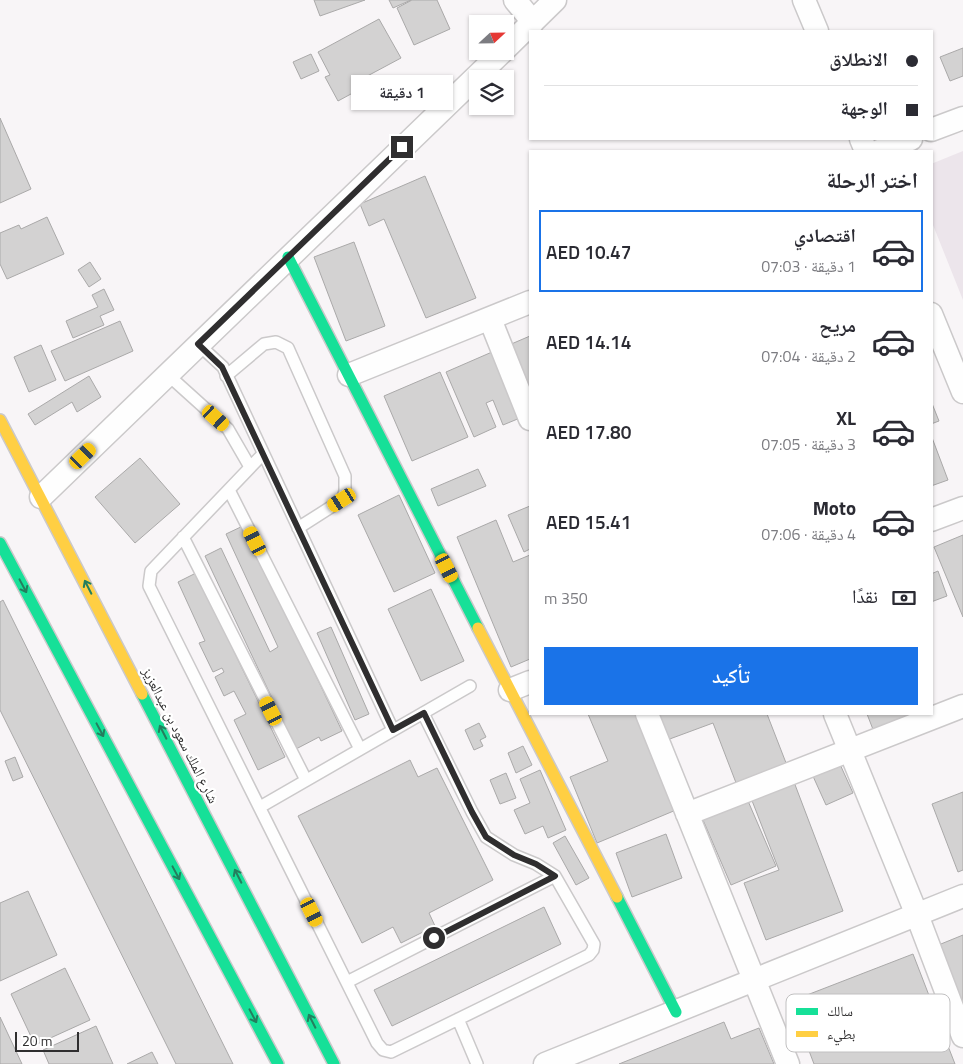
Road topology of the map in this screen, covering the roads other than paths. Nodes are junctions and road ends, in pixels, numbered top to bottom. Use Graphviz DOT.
graph roads {
  1 [pos="515,0"];
  2 [pos="555,0"];
  3 [pos="804,0"];
  4 [pos="533,22"];
  5 [pos="817,30"];
  6 [pos="514,40"];
  7 [pos="494,60"];
  8 [pos="963,118"];
  9 [pos="933,129"];
  10 [pos="908,140"];
  11 [pos="882,150"];
  12 [pos="288,257"];
  13 [pos="529,302"];
  14 [pos="490,319"];
  15 [pos="933,319"];
  16 [pos="198,344"];
  17 [pos="167,374"];
  18 [pos="349,375"];
  19 [pos="226,376"];
  20 [pos="963,392"];
  21 [pos="529,416"];
  22 [pos="0,420"];
  23 [pos="263,454"];
  24 [pos="250,467"];
  25 [pos="229,490"];
  26 [pos="41,497"];
  27 [pos="963,508"];
  28 [pos="933,519"];
  29 [pos="298,528"];
  30 [pos="183,537"];
  31 [pos="0,543"];
  32 [pos="470,686"];
  33 [pos="520,686"];
  34 [pos="529,705"];
  35 [pos="963,706"];
  36 [pos="424,713"];
  37 [pos="534,715"];
  38 [pos="647,715"];
  39 [pos="835,715"];
  40 [pos="393,730"];
  41 [pos="360,749"];
  42 [pos="849,750"];
  43 [pos="306,780"];
  44 [pos="260,807"];
  45 [pos="687,814"];
  46 [pos="555,876"];
  47 [pos="963,896"];
  48 [pos="917,914"];
  49 [pos="755,980"];
  50 [pos="347,982"];
  51 [pos="947,994"];
  52 [pos="950,1002"];
  53 [pos="676,1012"];
  54 [pos="458,1019"];
  55 [pos="963,1036"];
  56 [pos="278,1064"];
  57 [pos="334,1064"];
  58 [pos="477,1064"];
  59 [pos="545,1064"];
  60 [pos="788,1064"];
  1 -- 4 [label="street"];
  2 -- 4 [label="street"];
  3 -- 5 [label="street"];
  4 -- 6 [label="street"];
  7 -- 12 [label="street"];
  8 -- 9 [label="street"];
  10 -- 11 [label="street"];
  12 -- 16 [label="street"];
  12 -- 18 [label="main road"];
  13 -- 14 [label="street"];
  14 -- 18 [label="street"];
  14 -- 21 [label="street"];
  15 -- 20 [label="street"];
  16 -- 17 [label="street"];
  16 -- 19 [label="lane"];
  17 -- 24 [label="lane"];
  17 -- 26 [label="street"];
  18 -- 33 [label="main road"];
  19 -- 23 [label="lane"];
  19 -- 29 [label="lane"];
  22 -- 26 [label="main road, شارع الملك سعود بن عبدالعزيز"];
  23 -- 24 [label="lane"];
  23 -- 29 [label="lane"];
  24 -- 25 [label="lane"];
  25 -- 30 [label="lane"];
  25 -- 41 [label="lane"];
  57 -- 26 [label="main road, شارع الملك سعود بن عبدالعزيز, one-way"];
  27 -- 28 [label="street"];
  29 -- 40 [label="lane"];
  30 -- 43 [label="lane"];
  30 -- 44 [label="lane"];
  31 -- 56 [label="main road, one-way"];
  32 -- 36 [label="lane"];
  33 -- 34 [label="main road"];
  35 -- 42 [label="street"];
  36 -- 40 [label="lane"];
  36 -- 46 [label="lane"];
  37 -- 53 [label="main road"];
  38 -- 45 [label="street"];
  39 -- 42 [label="street"];
  40 -- 41 [label="lane"];
  41 -- 43 [label="lane"];
  42 -- 45 [label="street"];
  42 -- 48 [label="street"];
  43 -- 44 [label="lane"];
  44 -- 50 [label="lane"];
  45 -- 49 [label="street"];
  46 -- 50 [label="lane"];
  46 -- 54 [label="lane"];
  47 -- 48 [label="street"];
  48 -- 49 [label="street"];
  48 -- 51 [label="street"];
  49 -- 53 [label="street"];
  49 -- 60 [label="street"];
  50 -- 54 [label="lane"];
  52 -- 55 [label="street"];
  53 -- 59 [label="street"];
  54 -- 58 [label="lane"];
}
